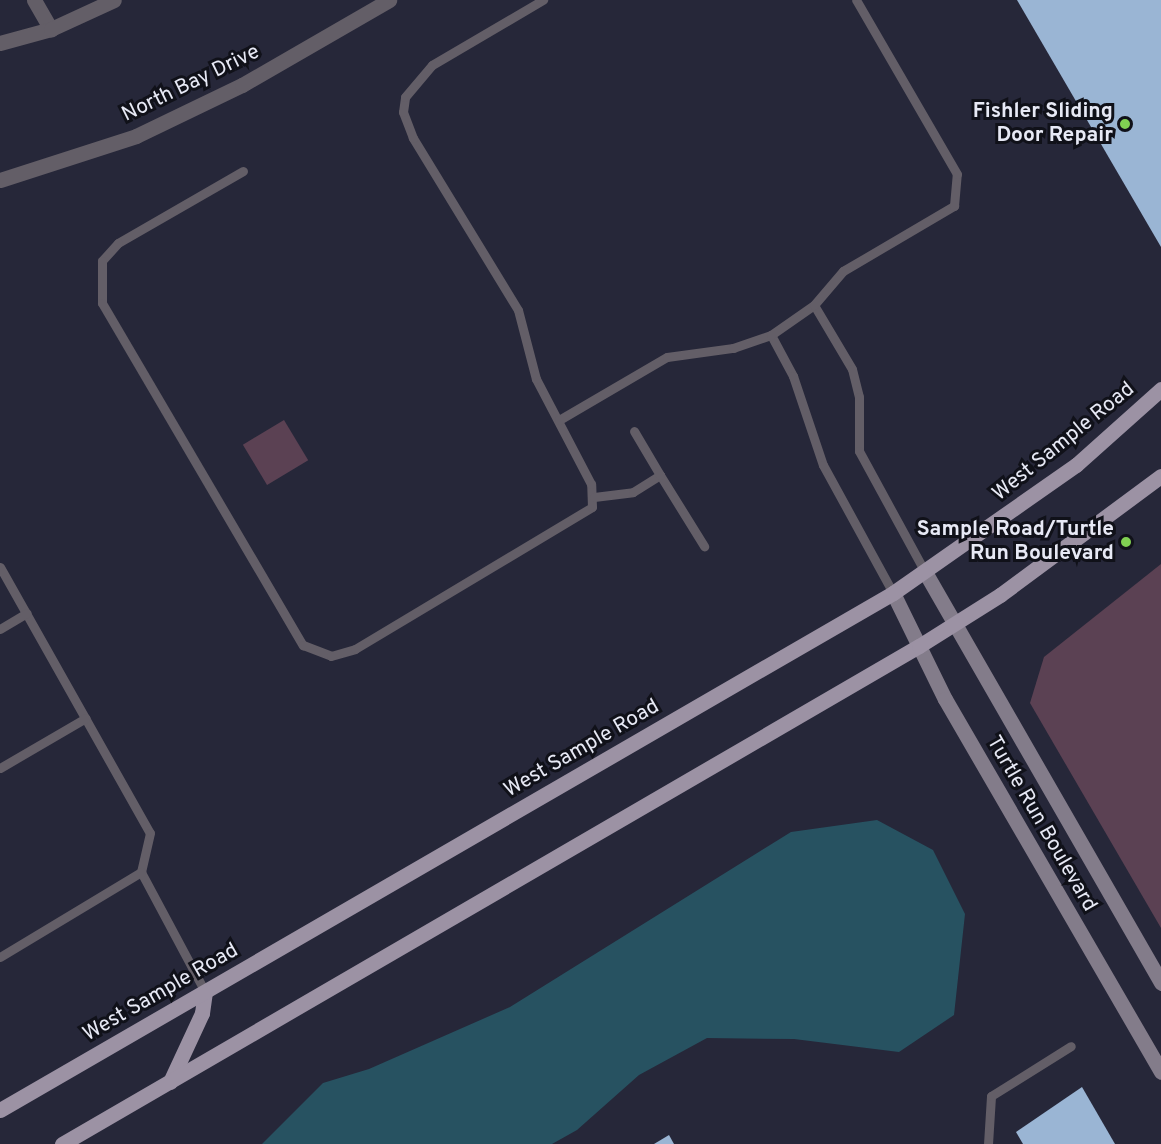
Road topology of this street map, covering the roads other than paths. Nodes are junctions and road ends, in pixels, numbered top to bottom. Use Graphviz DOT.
graph roads {
  1 [pos="34,0"];
  2 [pos="114,0"];
  3 [pos="389,0"];
  4 [pos="543,0"];
  5 [pos="856,0"];
  6 [pos="51,29"];
  7 [pos="0,43"];
  8 [pos="243,171"];
  9 [pos="0,180"];
  10 [pos="814,305"];
  11 [pos="771,335"];
  12 [pos="1161,389"];
  13 [pos="559,420"];
  14 [pos="634,431"];
  15 [pos="660,475"];
  16 [pos="1161,476"];
  17 [pos="594,497"];
  18 [pos="704,546"];
  19 [pos="0,567"];
  20 [pos="925,572"];
  21 [pos="893,593"];
  22 [pos="27,613"];
  23 [pos="954,624"];
  24 [pos="0,629"];
  25 [pos="919,646"];
  26 [pos="86,717"];
  27 [pos="0,768"];
  28 [pos="141,872"];
  29 [pos="0,957"];
  30 [pos="1161,983"];
  31 [pos="205,992"];
  32 [pos="1071,1046"];
  33 [pos="1161,1072"];
  34 [pos="170,1082"];
  35 [pos="0,1110"];
  36 [pos="62,1144"];
  37 [pos="988,1144"];
  1 -- 6 [label="street"];
  2 -- 6 [label="street"];
  3 -- 9 [label="street, North Bay Drive"];
  4 -- 13 [label="lane"];
  5 -- 10 [label="lane"];
  6 -- 7 [label="street"];
  8 -- 17 [label="lane"];
  10 -- 11 [label="lane"];
  10 -- 20 [label="lane"];
  11 -- 13 [label="lane"];
  11 -- 21 [label="lane"];
  12 -- 20 [label="main road, West Sample Road"];
  13 -- 17 [label="lane"];
  14 -- 15 [label="lane"];
  15 -- 17 [label="lane"];
  15 -- 18 [label="lane"];
  16 -- 23 [label="main road"];
  19 -- 22 [label="lane"];
  20 -- 21 [label="main road, West Sample Road"];
  20 -- 23 [label="street, Turtle Run Boulevard"];
  21 -- 25 [label="street, Turtle Run Boulevard"];
  21 -- 31 [label="main road, West Sample Road"];
  22 -- 24 [label="lane"];
  22 -- 26 [label="lane"];
  23 -- 25 [label="main road"];
  23 -- 30 [label="street, Turtle Run Boulevard"];
  25 -- 33 [label="street, Turtle Run Boulevard"];
  25 -- 34 [label="main road"];
  26 -- 27 [label="lane"];
  26 -- 28 [label="lane"];
  28 -- 29 [label="lane"];
  28 -- 31 [label="lane"];
  31 -- 34 [label="main road"];
  31 -- 35 [label="main road, West Sample Road"];
  32 -- 37 [label="lane"];
  34 -- 36 [label="main road"];
}
